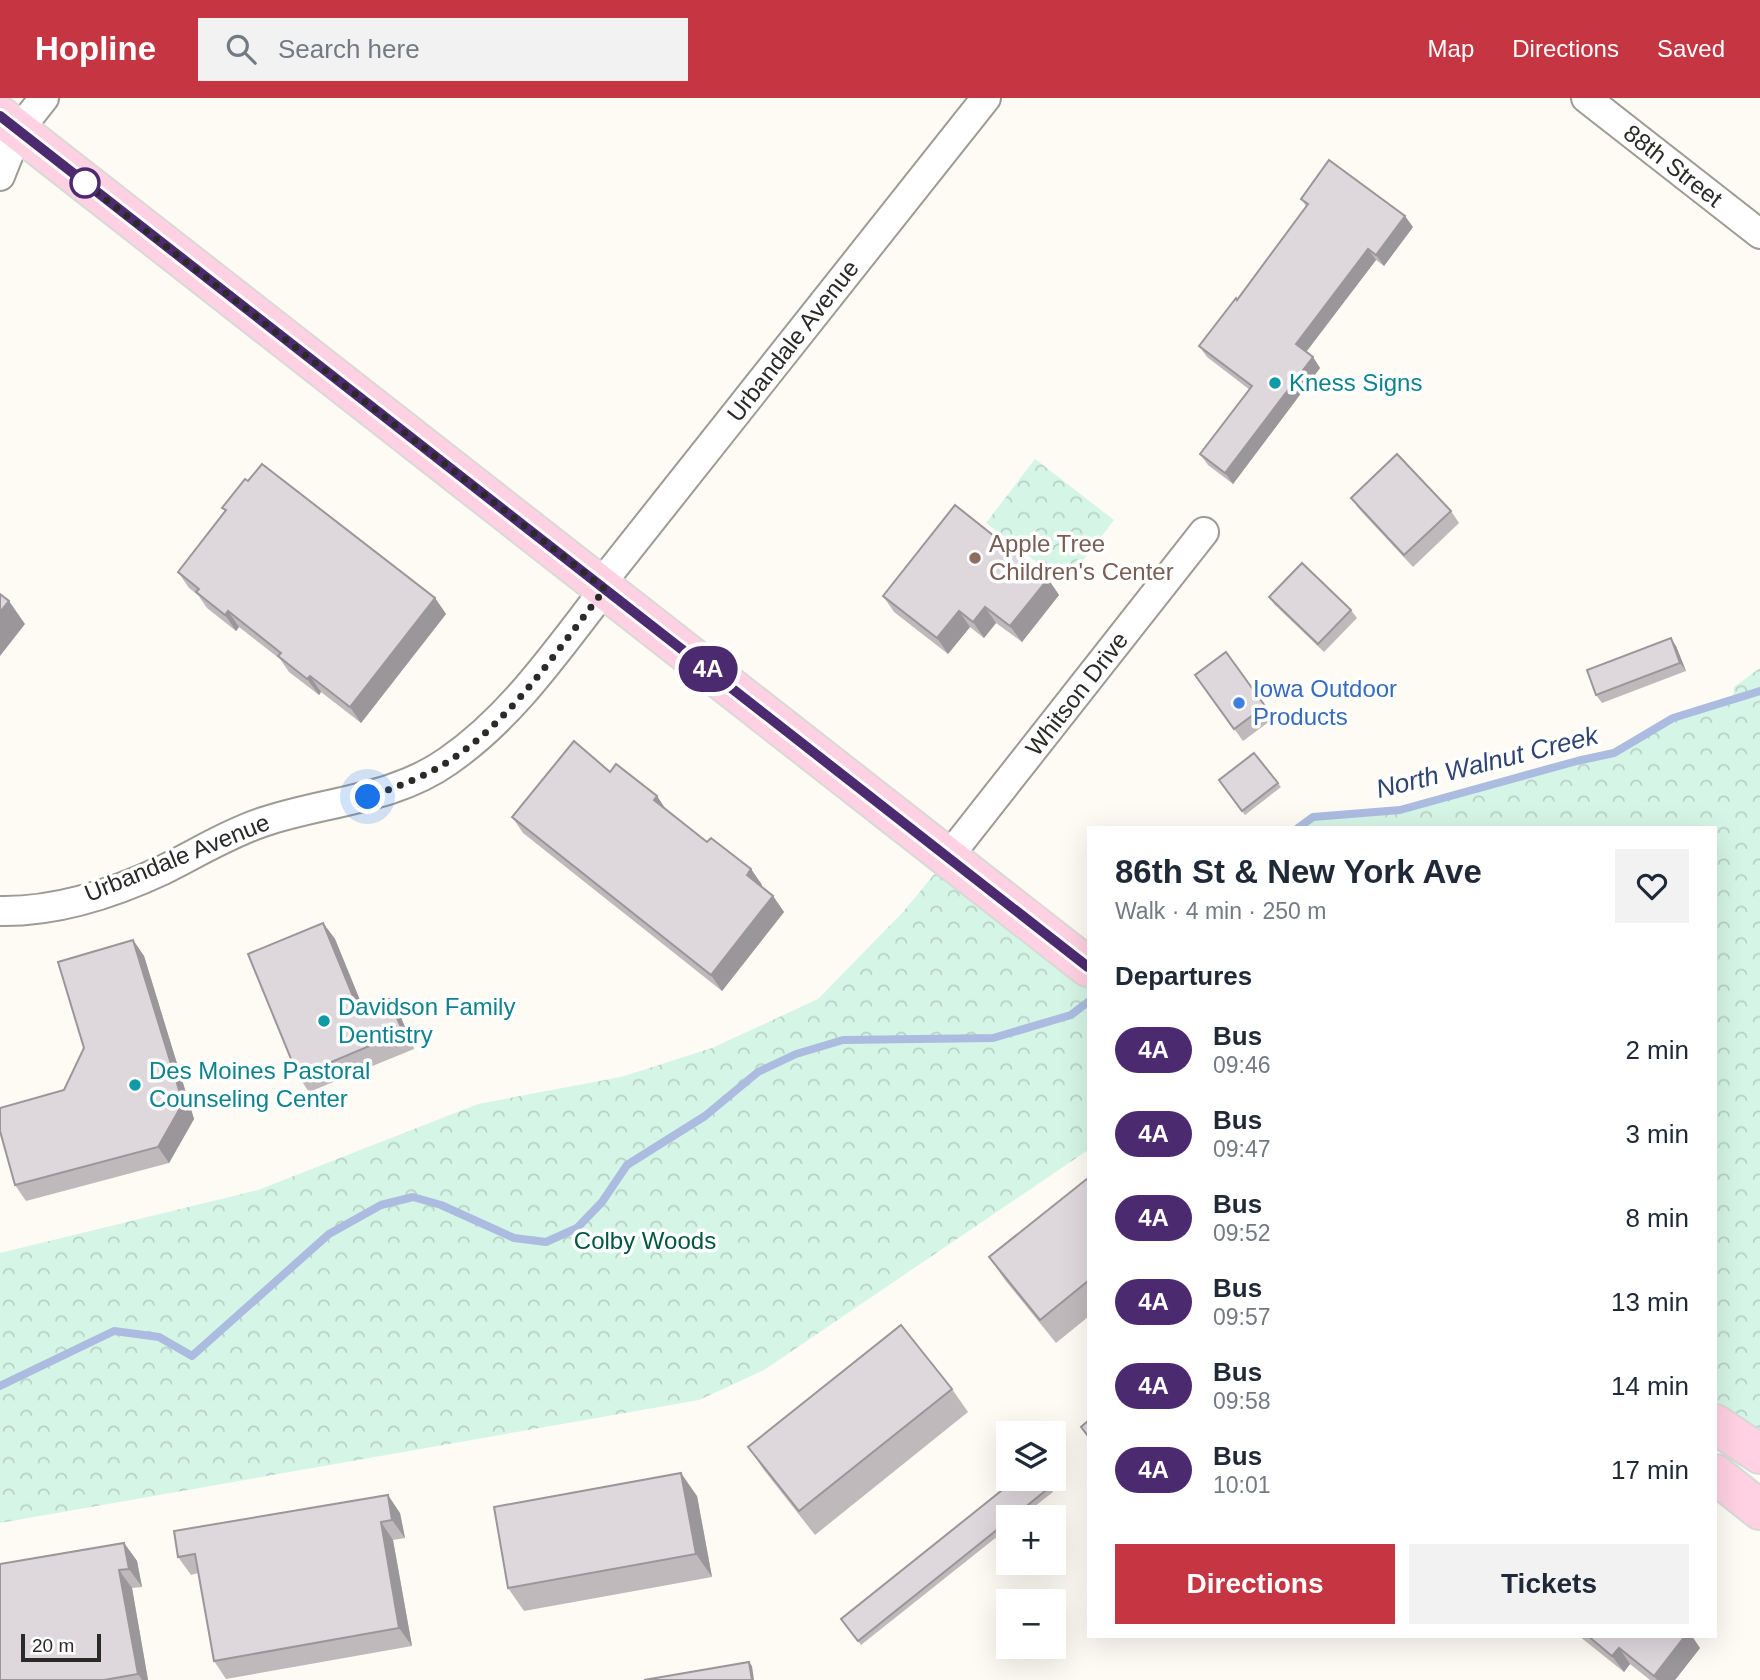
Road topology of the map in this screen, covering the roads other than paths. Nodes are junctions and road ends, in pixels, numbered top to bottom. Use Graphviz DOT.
graph roads {
  1 [pos="44,98"];
  2 [pos="986,98"];
  3 [pos="1586,98"];
  4 [pos="6,130"];
  5 [pos="0,176"];
  6 [pos="1760,234"];
  7 [pos="1204,532"];
  8 [pos="602,587"];
  9 [pos="949,856"];
  10 [pos="0,911"];
  11 [pos="1087,966"];
  12 [pos="1717,1425"];
  13 [pos="1760,1454"];
  14 [pos="1717,1476"];
  15 [pos="1760,1510"];
  1 -- 4 [label="street"];
  2 -- 8 [label="street, Urbandale Avenue"];
  3 -- 6 [label="street, 88th Street"];
  4 -- 5 [label="street"];
  4 -- 8 [label="main road"];
  7 -- 9 [label="street, Whitson Drive"];
  8 -- 9 [label="main road"];
  8 -- 10 [label="street, Urbandale Avenue"];
  9 -- 11 [label="main road"];
  12 -- 13 [label="main road"];
  14 -- 15 [label="main road"];
}
